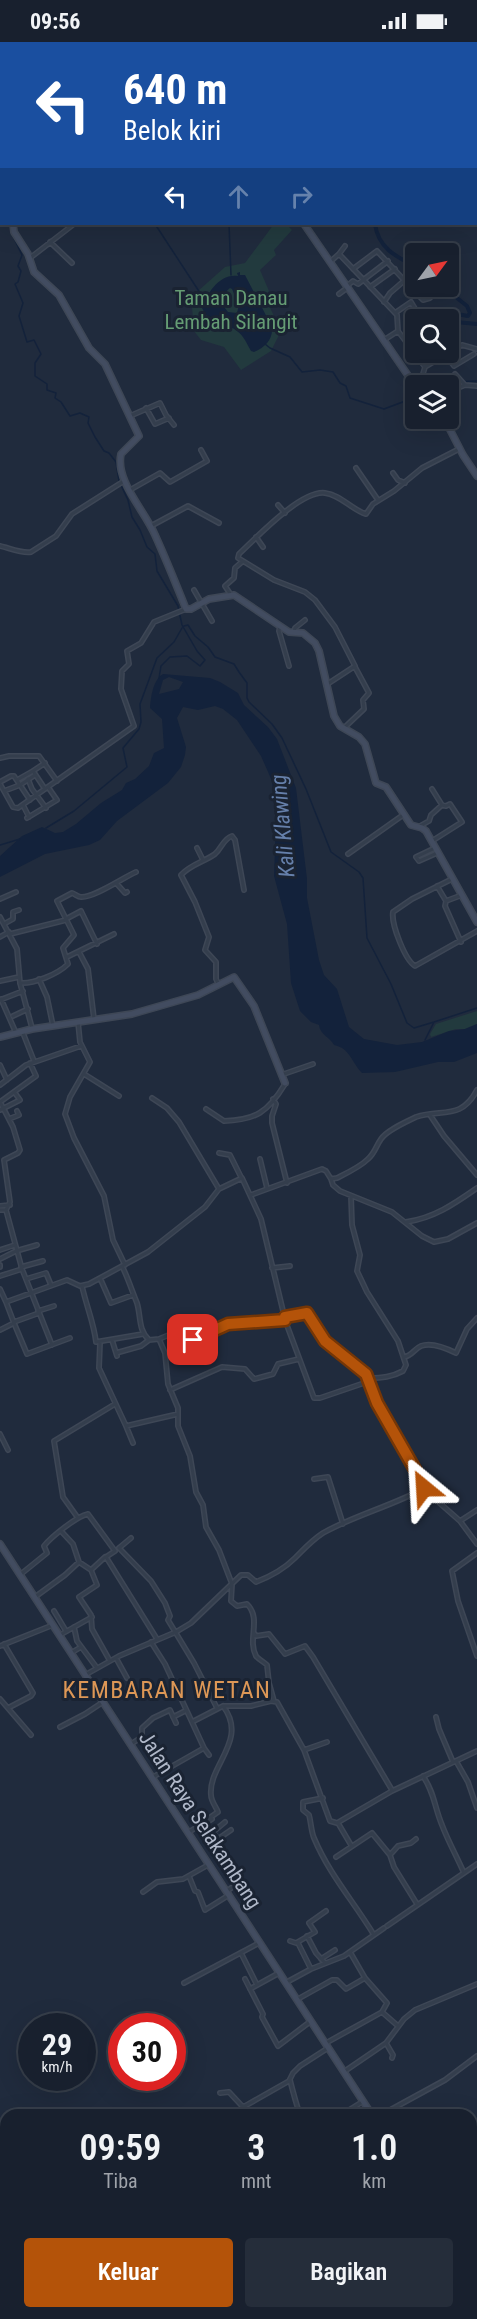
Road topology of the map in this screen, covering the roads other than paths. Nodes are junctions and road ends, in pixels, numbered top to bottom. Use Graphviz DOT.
graph roads {
  1 [pos="13,225"];
  2 [pos="73,225"];
  3 [pos="305,225"];
  4 [pos="50,242"];
  5 [pos="345,246"];
  6 [pos="339,254"];
  7 [pos="30,258"];
  8 [pos="388,261"];
  9 [pos="72,262"];
  10 [pos="330,263"];
  11 [pos="353,269"];
  12 [pos="379,269"];
  13 [pos="395,269"];
  14 [pos="386,276"];
  15 [pos="363,280"];
  16 [pos="405,280"];
  17 [pos="347,287"];
  18 [pos="370,287"];
  19 [pos="339,294"];
  20 [pos="418,297"];
  21 [pos="420,297"];
  22 [pos="429,298"];
  23 [pos="384,302"];
  24 [pos="411,302"];
  25 [pos="415,309"];
  26 [pos="394,313"];
  27 [pos="398,331"];
  28 [pos="384,340"];
  29 [pos="405,340"];
  30 [pos="459,346"];
  31 [pos="477,349"];
  32 [pos="474,354"];
  33 [pos="422,363"];
  34 [pos="431,363"];
  35 [pos="452,363"];
  36 [pos="425,367"];
  37 [pos="455,374"];
  38 [pos="407,375"];
  39 [pos="423,375"];
  40 [pos="465,385"];
  41 [pos="477,386"];
  42 [pos="459,387"];
  43 [pos="146,408"];
  44 [pos="130,416"];
  45 [pos="169,418"];
  46 [pos="174,425"];
  47 [pos="449,429"];
  48 [pos="459,449"];
  49 [pos="201,450"];
  50 [pos="356,468"];
  51 [pos="393,473"];
  52 [pos="477,476"];
  53 [pos="122,482"];
  54 [pos="405,483"];
  55 [pos="130,490"];
  56 [pos="378,500"];
  57 [pos="278,505"];
  58 [pos="285,513"];
  59 [pos="219,523"];
  60 [pos="151,526"];
  61 [pos="256,537"];
  62 [pos="0,546"];
  63 [pos="263,547"];
  64 [pos="243,561"];
  65 [pos="194,590"];
  66 [pos="231,595"];
  67 [pos="202,603"];
  68 [pos="182,611"];
  69 [pos="305,620"];
  70 [pos="212,621"];
  71 [pos="280,626"];
  72 [pos="294,632"];
  73 [pos="289,666"];
  74 [pos="355,666"];
  75 [pos="326,685"];
  76 [pos="344,728"];
  77 [pos="0,758"];
  78 [pos="45,763"];
  79 [pos="33,771"];
  80 [pos="35,775"];
  81 [pos="28,779"];
  82 [pos="17,780"];
  83 [pos="57,781"];
  84 [pos="0,783"];
  85 [pos="20,785"];
  86 [pos="47,788"];
  87 [pos="432,789"];
  88 [pos="4,791"];
  89 [pos="36,796"];
  90 [pos="30,800"];
  91 [pos="23,805"];
  92 [pos="442,805"];
  93 [pos="46,808"];
  94 [pos="403,815"];
  95 [pos="419,827"];
  96 [pos="432,841"];
  97 [pos="197,848"];
  98 [pos="437,850"];
  99 [pos="348,854"];
  100 [pos="203,860"];
  101 [pos="136,872"];
  102 [pos="453,879"];
  103 [pos="117,884"];
  104 [pos="437,886"];
  105 [pos="244,890"];
  106 [pos="16,891"];
  107 [pos="127,892"];
  108 [pos="462,895"];
  109 [pos="0,899"];
  110 [pos="446,901"];
  111 [pos="19,910"];
  112 [pos="0,916"];
  113 [pos="66,919"];
  114 [pos="477,922"];
  115 [pos="4,924"];
  116 [pos="477,932"];
  117 [pos="10,933"];
  118 [pos="114,934"];
  119 [pos="0,937"];
  120 [pos="461,942"];
  121 [pos="97,944"];
  122 [pos="79,952"];
  123 [pos="67,958"];
  124 [pos="19,977"];
  125 [pos="39,979"];
  126 [pos="0,981"];
  127 [pos="20,983"];
  128 [pos="219,985"];
  129 [pos="23,991"];
  130 [pos="0,1000"];
  131 [pos="28,1009"];
  132 [pos="13,1016"];
  133 [pos="94,1019"];
  134 [pos="78,1022"];
  135 [pos="53,1026"];
  136 [pos="32,1029"];
  137 [pos="19,1032"];
  138 [pos="0,1037"];
  139 [pos="81,1046"];
  140 [pos="32,1062"];
  141 [pos="313,1064"];
  142 [pos="0,1065"];
  143 [pos="84,1074"];
  144 [pos="281,1074"];
  145 [pos="6,1080"];
  146 [pos="285,1083"];
  147 [pos="0,1085"];
  148 [pos="477,1090"];
  149 [pos="15,1093"];
  150 [pos="119,1096"];
  151 [pos="152,1098"];
  152 [pos="273,1099"];
  153 [pos="2,1109"];
  154 [pos="206,1109"];
  155 [pos="17,1111"];
  156 [pos="430,1115"];
  157 [pos="9,1119"];
  158 [pos="219,1153"];
  159 [pos="260,1159"];
  160 [pos="477,1175"];
  161 [pos="241,1177"];
  162 [pos="331,1179"];
  163 [pos="286,1182"];
  164 [pos="267,1188"];
  165 [pos="477,1188"];
  166 [pos="219,1189"];
  167 [pos="250,1195"];
  168 [pos="351,1196"];
  169 [pos="9,1205"];
  170 [pos="0,1208"];
  171 [pos="6,1210"];
  172 [pos="406,1222"];
  173 [pos="477,1223"];
  174 [pos="15,1245"];
  175 [pos="37,1245"];
  176 [pos="0,1249"];
  177 [pos="16,1251"];
  178 [pos="0,1259"];
  179 [pos="43,1261"];
  180 [pos="123,1265"];
  181 [pos="290,1266"];
  182 [pos="22,1268"];
  183 [pos="272,1268"];
  184 [pos="0,1276"];
  185 [pos="100,1278"];
  186 [pos="26,1279"];
  187 [pos="51,1285"];
  188 [pos="82,1286"];
  189 [pos="0,1289"];
  190 [pos="30,1293"];
  191 [pos="133,1295"];
  192 [pos="6,1302"];
  193 [pos="0,1304"];
  194 [pos="54,1306"];
  195 [pos="38,1312"];
  196 [pos="477,1318"];
  197 [pos="285,1319"];
  198 [pos="14,1323"];
  199 [pos="0,1330"];
  200 [pos="142,1334"];
  201 [pos="70,1338"];
  202 [pos="159,1339"];
  203 [pos="112,1340"];
  204 [pos="149,1341"];
  205 [pos="98,1342"];
  206 [pos="52,1345"];
  207 [pos="404,1357"];
  208 [pos="299,1359"];
  209 [pos="369,1380"];
  210 [pos="170,1390"];
  211 [pos="115,1404"];
  212 [pos="178,1414"];
  213 [pos="126,1426"];
  214 [pos="0,1434"];
  215 [pos="133,1443"];
  216 [pos="8,1450"];
  217 [pos="314,1479"];
  218 [pos="425,1487"];
  219 [pos="477,1510"];
  220 [pos="79,1518"];
  221 [pos="460,1521"];
  222 [pos="343,1524"];
  223 [pos="61,1532"];
  224 [pos="131,1538"];
  225 [pos="0,1544"];
  226 [pos="477,1544"];
  227 [pos="117,1549"];
  228 [pos="477,1553"];
  229 [pos="106,1557"];
  230 [pos="79,1562"];
  231 [pos="91,1570"];
  232 [pos="20,1575"];
  233 [pos="232,1584"];
  234 [pos="34,1597"];
  235 [pos="54,1611"];
  236 [pos="92,1617"];
  237 [pos="53,1625"];
  238 [pos="74,1627"];
  239 [pos="66,1631"];
  240 [pos="176,1632"];
  241 [pos="254,1634"];
  242 [pos="60,1635"];
  243 [pos="157,1639"];
  244 [pos="151,1642"];
  245 [pos="2,1645"];
  246 [pos="81,1647"];
  247 [pos="71,1653"];
  248 [pos="477,1656"];
  249 [pos="116,1658"];
  250 [pos="111,1661"];
  251 [pos="98,1668"];
  252 [pos="85,1675"];
  253 [pos="128,1678"];
  254 [pos="0,1699"];
  255 [pos="274,1701"];
  256 [pos="102,1702"];
  257 [pos="223,1706"];
  258 [pos="8,1708"];
  259 [pos="217,1708"];
  260 [pos="185,1711"];
  261 [pos="173,1717"];
  262 [pos="436,1717"];
  263 [pos="192,1722"];
  264 [pos="176,1723"];
  265 [pos="60,1727"];
  266 [pos="31,1736"];
  267 [pos="327,1742"];
  268 [pos="131,1744"];
  269 [pos="204,1748"];
  270 [pos="304,1750"];
  271 [pos="477,1751"];
  272 [pos="208,1755"];
  273 [pos="455,1762"];
  274 [pos="423,1776"];
  275 [pos="153,1777"];
  276 [pos="392,1791"];
  277 [pos="323,1798"];
  278 [pos="477,1808"];
  279 [pos="219,1814"];
  280 [pos="205,1822"];
  281 [pos="225,1822"];
  282 [pos="338,1823"];
  283 [pos="231,1830"];
  284 [pos="189,1832"];
  285 [pos="213,1832"];
  286 [pos="416,1839"];
  287 [pos="351,1845"];
  288 [pos="390,1854"];
  289 [pos="336,1857"];
  290 [pos="210,1864"];
  291 [pos="477,1864"];
  292 [pos="465,1873"];
  293 [pos="189,1876"];
  294 [pos="241,1881"];
  295 [pos="144,1892"];
  296 [pos="228,1893"];
  297 [pos="417,1904"];
  298 [pos="326,1911"];
  299 [pos="374,1935"];
  300 [pos="307,1936"];
  301 [pos="290,1941"];
  302 [pos="261,1942"];
  303 [pos="298,1942"];
  304 [pos="335,1950"];
  305 [pos="350,1952"];
  306 [pos="242,1953"];
  307 [pos="321,1959"];
  308 [pos="325,1963"];
  309 [pos="311,1969"];
  310 [pos="280,1972"];
  311 [pos="365,1978"];
  312 [pos="244,1979"];
  313 [pos="287,1982"];
  314 [pos="184,1983"];
  315 [pos="477,1984"];
  316 [pos="257,1985"];
  317 [pos="250,1989"];
  318 [pos="298,1999"];
  319 [pos="382,2012"];
  320 [pos="312,2021"];
  321 [pos="398,2026"];
  322 [pos="386,2043"];
  323 [pos="328,2045"];
  324 [pos="477,2056"];
  325 [pos="392,2058"];
  326 [pos="345,2071"];
  327 [pos="290,2080"];
  328 [pos="220,2093"];
  329 [pos="363,2101"];
  330 [pos="298,2109"];
  331 [pos="350,2109"];
  332 [pos="368,2109"];
  333 [pos="392,2109"];
  1 -- 7 [label="street"];
  2 -- 4 [label="street"];
  3 -- 10 [label="street"];
  4 -- 7 [label="street"];
  4 -- 9 [label="street"];
  5 -- 6 [label="street"];
  6 -- 10 [label="street"];
  6 -- 11 [label="street"];
  7 -- 44 [label="street"];
  8 -- 11 [label="street"];
  8 -- 12 [label="street"];
  8 -- 13 [label="street"];
  10 -- 17 [label="street"];
  11 -- 15 [label="street"];
  12 -- 14 [label="street"];
  12 -- 15 [label="street"];
  13 -- 14 [label="street"];
  13 -- 16 [label="street"];
  14 -- 18 [label="street"];
  15 -- 17 [label="street"];
  15 -- 18 [label="street"];
  16 -- 23 [label="street"];
  17 -- 19 [label="street"];
  17 -- 28 [label="street"];
  18 -- 23 [label="street"];
  20 -- 24 [label="street"];
  21 -- 22 [label="street"];
  23 -- 26 [label="street"];
  24 -- 25 [label="street"];
  24 -- 26 [label="street"];
  26 -- 27 [label="street"];
  27 -- 28 [label="street"];
  27 -- 29 [label="street"];
  28 -- 38 [label="street"];
  30 -- 31 [label="street"];
  32 -- 35 [label="street"];
  33 -- 36 [label="street"];
  34 -- 36 [label="street"];
  36 -- 39 [label="street"];
  37 -- 40 [label="street"];
  40 -- 41 [label="street"];
  40 -- 42 [label="street"];
  43 -- 44 [label="street"];
  43 -- 45 [label="street"];
  43 -- 45 [label="street"];
  44 -- 53 [label="street"];
  45 -- 46 [label="street"];
  47 -- 48 [label="street"];
  48 -- 52 [label="street"];
  48 -- 54 [label="street"];
  49 -- 55 [label="street"];
  50 -- 56 [label="street"];
  51 -- 54 [label="street"];
  53 -- 55 [label="street"];
  53 -- 62 [label="street"];
  54 -- 56 [label="street"];
  55 -- 60 [label="street"];
  56 -- 58 [label="street"];
  57 -- 58 [label="street"];
  58 -- 61 [label="street"];
  59 -- 60 [label="street"];
  60 -- 68 [label="street"];
  61 -- 63 [label="street"];
  61 -- 64 [label="street"];
  64 -- 66 [label="street"];
  64 -- 74 [label="street"];
  65 -- 67 [label="street"];
  66 -- 67 [label="street"];
  66 -- 71 [label="street"];
  67 -- 68 [label="street"];
  67 -- 70 [label="street"];
  68 -- 83 [label="street"];
  69 -- 72 [label="street"];
  71 -- 72 [label="street"];
  71 -- 73 [label="street"];
  72 -- 75 [label="street"];
  74 -- 75 [label="street"];
  74 -- 76 [label="street"];
  75 -- 76 [label="street"];
  76 -- 94 [label="street"];
  77 -- 78 [label="street"];
  78 -- 79 [label="street"];
  78 -- 83 [label="street"];
  79 -- 80 [label="street"];
  79 -- 82 [label="street"];
  80 -- 81 [label="street"];
  80 -- 86 [label="street"];
  81 -- 85 [label="street"];
  81 -- 89 [label="street"];
  82 -- 84 [label="street"];
  82 -- 85 [label="street"];
  83 -- 86 [label="street"];
  84 -- 88 [label="street"];
  85 -- 88 [label="street"];
  85 -- 90 [label="street"];
  86 -- 89 [label="street"];
  86 -- 93 [label="street"];
  87 -- 92 [label="street"];
  88 -- 91 [label="street"];
  89 -- 90 [label="street"];
  89 -- 93 [label="street"];
  90 -- 91 [label="street"];
  91 -- 93 [label="street"];
  92 -- 95 [label="street"];
  92 -- 96 [label="street"];
  94 -- 95 [label="street"];
  94 -- 99 [label="street"];
  95 -- 96 [label="street"];
  96 -- 98 [label="street"];
  97 -- 100 [label="street"];
  98 -- 98 [label="street"];
  98 -- 102 [label="street"];
  100 -- 105 [label="street"];
  100 -- 128 [label="street"];
  101 -- 103 [label="street"];
  102 -- 104 [label="street"];
  102 -- 108 [label="street"];
  103 -- 107 [label="street"];
  103 -- 113 [label="street"];
  104 -- 110 [label="street"];
  104 -- 120 [label="street"];
  106 -- 109 [label="street"];
  108 -- 110 [label="street"];
  108 -- 114 [label="street"];
  110 -- 120 [label="street"];
  111 -- 115 [label="street"];
  112 -- 115 [label="street"];
  113 -- 117 [label="street"];
  113 -- 121 [label="street"];
  113 -- 123 [label="street"];
  115 -- 117 [label="street"];
  116 -- 120 [label="street"];
  117 -- 119 [label="street"];
  117 -- 124 [label="street"];
  118 -- 121 [label="street"];
  121 -- 122 [label="street"];
  122 -- 123 [label="street"];
  122 -- 133 [label="street"];
  123 -- 125 [label="street"];
  124 -- 126 [label="street"];
  124 -- 127 [label="street"];
  125 -- 127 [label="street"];
  125 -- 135 [label="street"];
  127 -- 129 [label="street"];
  128 -- 133 [label="street"];
  128 -- 144 [label="street"];
  129 -- 130 [label="street"];
  129 -- 131 [label="street"];
  130 -- 137 [label="street"];
  131 -- 132 [label="street"];
  131 -- 136 [label="street"];
  133 -- 134 [label="street"];
  134 -- 135 [label="street"];
  134 -- 139 [label="street"];
  135 -- 136 [label="street"];
  136 -- 137 [label="street"];
  137 -- 138 [label="street"];
  137 -- 140 [label="street"];
  139 -- 140 [label="street"];
  139 -- 143 [label="street"];
  140 -- 145 [label="street"];
  140 -- 149 [label="street"];
  141 -- 144 [label="street"];
  142 -- 145 [label="street"];
  143 -- 150 [label="street"];
  143 -- 180 [label="street"];
  144 -- 146 [label="street"];
  145 -- 147 [label="street"];
  146 -- 152 [label="street"];
  148 -- 156 [label="street"];
  149 -- 153 [label="street"];
  149 -- 153 [label="street"];
  151 -- 166 [label="street"];
  152 -- 154 [label="street"];
  152 -- 163 [label="street"];
  153 -- 157 [label="street"];
  155 -- 157 [label="street"];
  156 -- 160 [label="street"];
  156 -- 162 [label="street"];
  157 -- 169 [label="street"];
  158 -- 161 [label="street"];
  159 -- 164 [label="street"];
  161 -- 166 [label="street"];
  161 -- 167 [label="street"];
  162 -- 163 [label="street"];
  162 -- 168 [label="street"];
  163 -- 164 [label="street"];
  164 -- 167 [label="street"];
  165 -- 172 [label="street"];
  166 -- 180 [label="street"];
  167 -- 183 [label="street"];
  168 -- 172 [label="street"];
  168 -- 207 [label="street"];
  169 -- 170 [label="street"];
  169 -- 171 [label="street"];
  170 -- 171 [label="street"];
  171 -- 174 [label="street"];
  172 -- 173 [label="street"];
  174 -- 176 [label="street"];
  174 -- 177 [label="street"];
  175 -- 177 [label="street"];
  177 -- 178 [label="street"];
  177 -- 182 [label="street"];
  179 -- 182 [label="street"];
  180 -- 185 [label="street"];
  180 -- 191 [label="street"];
  181 -- 183 [label="street"];
  182 -- 184 [label="street"];
  182 -- 186 [label="street"];
  183 -- 197 [label="street"];
  185 -- 188 [label="street"];
  185 -- 191 [label="street"];
  186 -- 187 [label="street"];
  186 -- 190 [label="street"];
  187 -- 188 [label="street"];
  187 -- 190 [label="street"];
  188 -- 205 [label="street"];
  189 -- 192 [label="street"];
  190 -- 192 [label="street"];
  190 -- 195 [label="street"];
  191 -- 200 [label="street"];
  192 -- 193 [label="street"];
  192 -- 198 [label="street"];
  194 -- 195 [label="street"];
  195 -- 198 [label="street"];
  195 -- 206 [label="street"];
  196 -- 207 [label="street"];
  197 -- 202 [label="street"];
  197 -- 208 [label="street"];
  197 -- 209 [label="street"];
  198 -- 199 [label="street"];
  198 -- 206 [label="street"];
  200 -- 203 [label="street"];
  200 -- 204 [label="street"];
  201 -- 206 [label="street"];
  202 -- 204 [label="street"];
  202 -- 210 [label="street"];
  203 -- 204 [label="street"];
  203 -- 205 [label="street"];
  205 -- 211 [label="street"];
  207 -- 209 [label="street"];
  208 -- 209 [label="street"];
  208 -- 210 [label="street"];
  209 -- 218 [label="street"];
  210 -- 212 [label="street"];
  211 -- 213 [label="street"];
  211 -- 220 [label="street"];
  212 -- 213 [label="street"];
  212 -- 233 [label="street"];
  213 -- 215 [label="street"];
  214 -- 216 [label="street"];
  217 -- 222 [label="street"];
  218 -- 221 [label="street"];
  218 -- 222 [label="street"];
  219 -- 221 [label="street"];
  220 -- 223 [label="street"];
  220 -- 227 [label="street"];
  221 -- 226 [label="street"];
  222 -- 233 [label="street"];
  223 -- 230 [label="street"];
  223 -- 232 [label="street"];
  224 -- 227 [label="street"];
  225 -- 232 [label="street, Jalan Raya Selakambang"];
  227 -- 229 [label="street"];
  227 -- 240 [label="street"];
  228 -- 248 [label="street"];
  229 -- 231 [label="street"];
  229 -- 243 [label="street"];
  230 -- 231 [label="street"];
  230 -- 234 [label="street"];
  231 -- 236 [label="street"];
  232 -- 234 [label="street, Jalan Raya Selakambang"];
  233 -- 240 [label="street"];
  233 -- 241 [label="street"];
  234 -- 237 [label="street, Jalan Raya Selakambang"];
  235 -- 239 [label="street"];
  236 -- 238 [label="street"];
  236 -- 250 [label="street"];
  237 -- 242 [label="street, Jalan Raya Selakambang"];
  237 -- 245 [label="street"];
  238 -- 239 [label="street"];
  238 -- 246 [label="street"];
  239 -- 242 [label="street"];
  240 -- 243 [label="street"];
  240 -- 259 [label="street"];
  241 -- 255 [label="street"];
  241 -- 276 [label="street"];
  242 -- 247 [label="street, Jalan Raya Selakambang"];
  243 -- 244 [label="street"];
  244 -- 249 [label="street"];
  244 -- 260 [label="street"];
  245 -- 258 [label="street"];
  246 -- 247 [label="street"];
  246 -- 251 [label="street"];
  247 -- 252 [label="street, Jalan Raya Selakambang"];
  249 -- 250 [label="street"];
  249 -- 253 [label="street"];
  250 -- 251 [label="street"];
  251 -- 252 [label="street"];
  252 -- 256 [label="street, Jalan Raya Selakambang"];
  254 -- 258 [label="street"];
  255 -- 257 [label="street"];
  255 -- 270 [label="street"];
  256 -- 265 [label="street"];
  256 -- 268 [label="street, Jalan Raya Selakambang"];
  257 -- 259 [label="street"];
  257 -- 280 [label="street"];
  258 -- 266 [label="street"];
  259 -- 263 [label="street"];
  260 -- 261 [label="street"];
  260 -- 263 [label="street"];
  261 -- 264 [label="street"];
  261 -- 268 [label="street"];
  262 -- 273 [label="street"];
  263 -- 269 [label="street"];
  267 -- 270 [label="street"];
  268 -- 275 [label="street, Jalan Raya Selakambang"];
  269 -- 272 [label="street"];
  269 -- 275 [label="street"];
  270 -- 277 [label="street"];
  271 -- 273 [label="street"];
  273 -- 274 [label="street"];
  273 -- 278 [label="street"];
  274 -- 276 [label="street"];
  274 -- 292 [label="street"];
  275 -- 284 [label="street, Jalan Raya Selakambang"];
  276 -- 282 [label="street"];
  277 -- 282 [label="street"];
  277 -- 299 [label="street"];
  279 -- 280 [label="street"];
  280 -- 284 [label="street"];
  280 -- 285 [label="street"];
  281 -- 285 [label="street"];
  282 -- 287 [label="street"];
  283 -- 285 [label="street"];
  284 -- 290 [label="street, Jalan Raya Selakambang"];
  286 -- 288 [label="street"];
  287 -- 288 [label="street"];
  287 -- 289 [label="street"];
  288 -- 297 [label="street"];
  290 -- 293 [label="street"];
  290 -- 296 [label="street, Jalan Raya Selakambang"];
  291 -- 292 [label="street"];
  292 -- 297 [label="street"];
  293 -- 295 [label="street"];
  293 -- 296 [label="street"];
  294 -- 296 [label="street"];
  296 -- 302 [label="street, Jalan Raya Selakambang"];
  297 -- 299 [label="street"];
  298 -- 300 [label="street"];
  299 -- 305 [label="street"];
  300 -- 303 [label="street"];
  300 -- 307 [label="street"];
  301 -- 303 [label="street"];
  302 -- 306 [label="street"];
  302 -- 310 [label="street, Jalan Raya Selakambang"];
  303 -- 309 [label="street"];
  304 -- 307 [label="street"];
  305 -- 308 [label="street"];
  305 -- 311 [label="street"];
  306 -- 314 [label="street"];
  306 -- 316 [label="street"];
  307 -- 308 [label="street"];
  308 -- 309 [label="street"];
  309 -- 313 [label="street"];
  310 -- 313 [label="street, Jalan Raya Selakambang"];
  310 -- 316 [label="street"];
  311 -- 318 [label="street"];
  311 -- 319 [label="street"];
  312 -- 317 [label="street"];
  313 -- 318 [label="street, Jalan Raya Selakambang"];
  315 -- 321 [label="street"];
  316 -- 317 [label="street"];
  317 -- 320 [label="street"];
  318 -- 320 [label="street, Jalan Raya Selakambang"];
  319 -- 321 [label="street"];
  319 -- 323 [label="street"];
  320 -- 323 [label="street, Jalan Raya Selakambang"];
  321 -- 322 [label="street"];
  322 -- 325 [label="street"];
  322 -- 326 [label="street"];
  323 -- 326 [label="street, Jalan Raya Selakambang"];
  323 -- 327 [label="street"];
  324 -- 333 [label="street"];
  326 -- 329 [label="street, Jalan Raya Selakambang"];
  327 -- 328 [label="street"];
  327 -- 330 [label="street"];
  329 -- 331 [label="street"];
  329 -- 332 [label="street, Jalan Raya Selakambang"];
}
